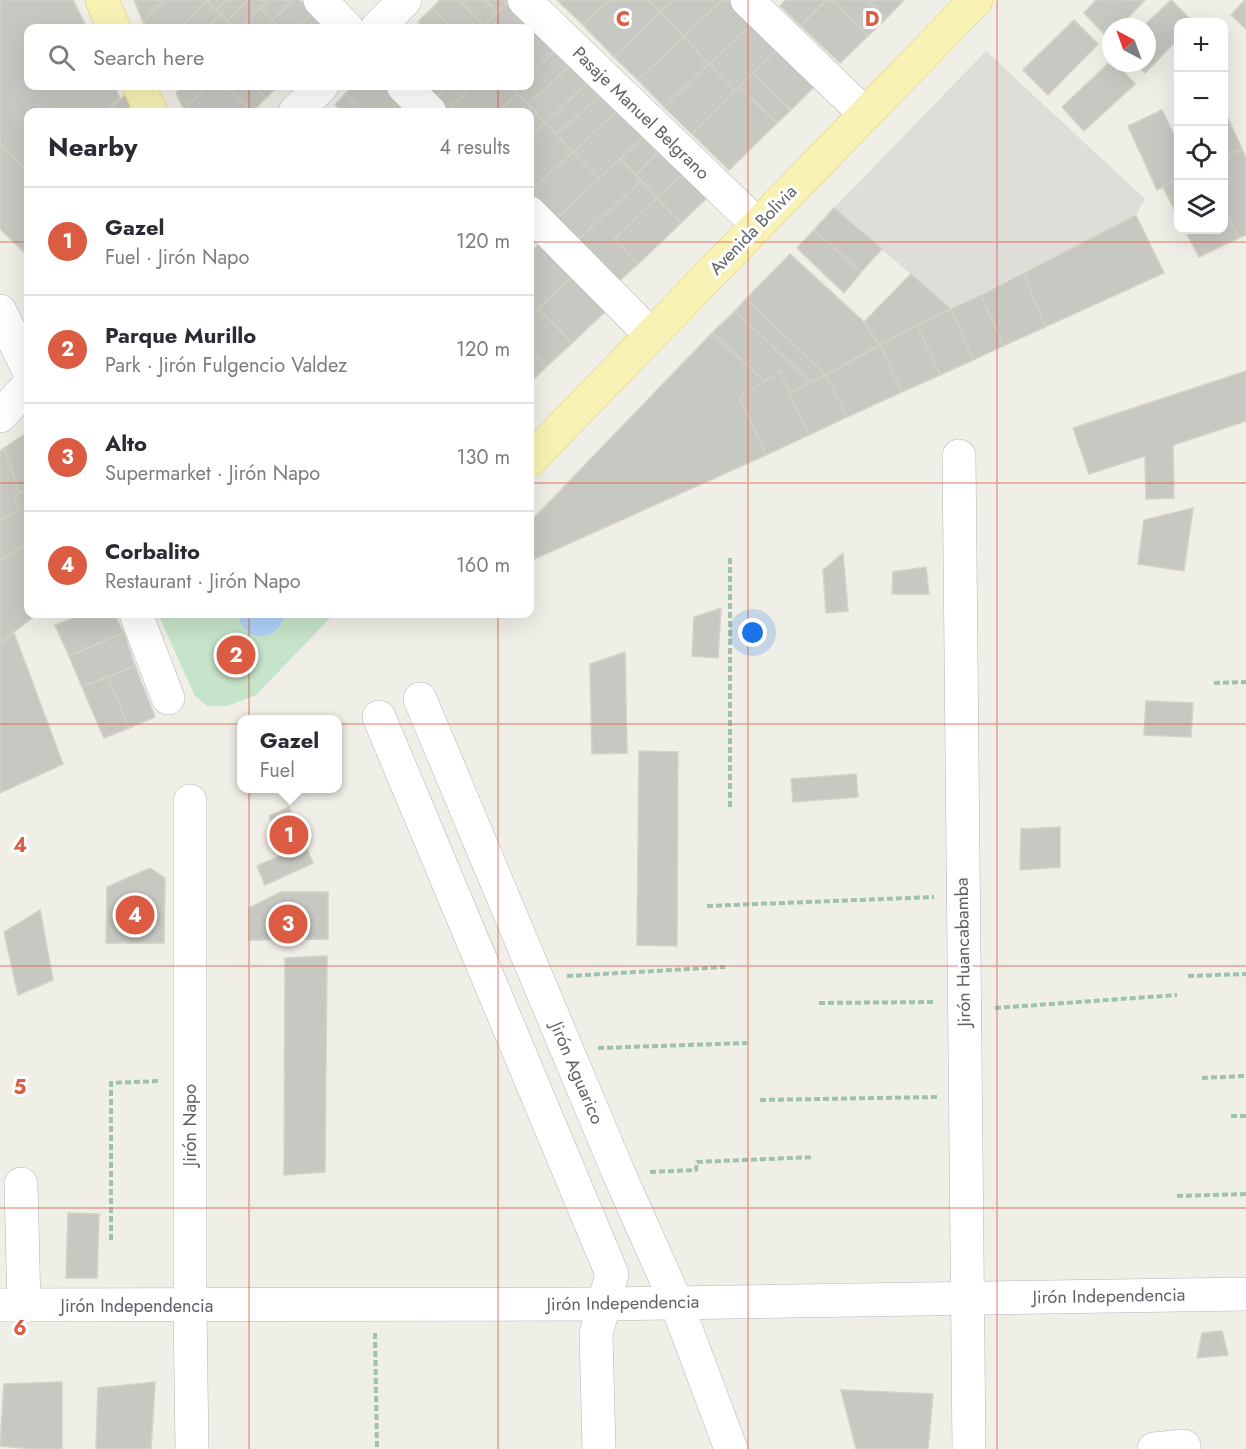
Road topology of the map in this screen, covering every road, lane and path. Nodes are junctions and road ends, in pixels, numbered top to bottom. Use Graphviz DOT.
graph roads {
  1 [pos="102,0"];
  2 [pos="320,0"];
  3 [pos="405,0"];
  4 [pos="524,0"];
  5 [pos="747,0"];
  6 [pos="976,0"];
  7 [pos="112,24"];
  8 [pos="343,24"];
  9 [pos="381,24"];
  10 [pos="141,90"];
  11 [pos="318,90"];
  12 [pos="407,90"];
  13 [pos="149,108"];
  14 [pos="299,108"];
  15 [pos="426,108"];
  16 [pos="865,114"];
  17 [pos="534,217"];
  18 [pos="758,225"];
  19 [pos="0,311"];
  20 [pos="651,335"];
  21 [pos="24,361"];
  22 [pos="24,390"];
  23 [pos="0,416"];
  24 [pos="534,449"];
  25 [pos="960,456"];
  26 [pos="730,558"];
  27 [pos="138,618"];
  28 [pos="1246,682"];
  29 [pos="1214,683"];
  30 [pos="168,698"];
  31 [pos="420,699"];
  32 [pos="379,717"];
  33 [pos="190,801"];
  34 [pos="730,807"];
  35 [pos="478,836"];
  36 [pos="437,855"];
  37 [pos="963,896"];
  38 [pos="707,906"];
  39 [pos="725,968"];
  40 [pos="1246,974"];
  41 [pos="1188,976"];
  42 [pos="537,977"];
  43 [pos="1177,995"];
  44 [pos="819,1004"];
  45 [pos="964,1006"];
  46 [pos="747,1043"];
  47 [pos="567,1049"];
  48 [pos="1246,1076"];
  49 [pos="1202,1078"];
  50 [pos="190,1080"];
  51 [pos="964,1096"];
  52 [pos="760,1100"];
  53 [pos="1231,1116"];
  54 [pos="1246,1116"];
  55 [pos="814,1157"];
  56 [pos="619,1174"];
  57 [pos="21,1184"];
  58 [pos="1246,1194"];
  59 [pos="1177,1196"];
  60 [pos="111,1240"];
  61 [pos="1246,1294"];
  62 [pos="966,1298"];
  63 [pos="676,1302"];
  64 [pos="605,1304"];
  65 [pos="374,1305"];
  66 [pos="12,1306"];
  67 [pos="190,1306"];
  68 [pos="192,1449"];
  69 [pos="377,1449"];
  70 [pos="599,1449"];
  71 [pos="731,1449"];
  72 [pos="969,1449"];
  1 -- 7 [label="main road"];
  2 -- 8 [label="street"];
  3 -- 9 [label="street"];
  4 -- 18 [label="street, Pasaje Manuel Belgrano"];
  5 -- 16 [label="street"];
  6 -- 16 [label="main road, Avenida Bolivia"];
  10 -- 13 [label="main road"];
  11 -- 14 [label="street"];
  12 -- 15 [label="street"];
  16 -- 18 [label="main road, Avenida Bolivia"];
  17 -- 20 [label="street"];
  18 -- 20 [label="main road, Avenida Bolivia"];
  19 -- 21 [label="street"];
  20 -- 24 [label="main road, Avenida Bolivia"];
  22 -- 23 [label="street"];
  25 -- 37 [label="street, Jirón Huancabamba"];
  26 -- 34 [label="path"];
  27 -- 30 [label="street"];
  28 -- 29 [label="path"];
  31 -- 35 [label="street, Jirón Aguarico"];
  32 -- 36 [label="street"];
  33 -- 50 [label="street, Jirón Napo"];
  35 -- 36 [label="street"];
  35 -- 42 [label="street, Jirón Aguarico"];
  36 -- 64 [label="street"];
  37 -- 38 [label="path"];
  37 -- 45 [label="street, Jirón Huancabamba"];
  39 -- 42 [label="path"];
  40 -- 41 [label="path"];
  42 -- 47 [label="street, Jirón Aguarico"];
  43 -- 45 [label="path"];
  44 -- 45 [label="path"];
  45 -- 51 [label="street, Jirón Huancabamba"];
  46 -- 47 [label="path"];
  47 -- 56 [label="street, Jirón Aguarico"];
  48 -- 49 [label="path"];
  50 -- 60 [label="path"];
  50 -- 67 [label="street, Jirón Napo"];
  51 -- 52 [label="path"];
  51 -- 62 [label="street, Jirón Huancabamba"];
  53 -- 54 [label="path"];
  55 -- 56 [label="path"];
  56 -- 63 [label="street, Jirón Aguarico"];
  57 -- 66 [label="street"];
  58 -- 59 [label="path"];
  61 -- 62 [label="street, Jirón Independencia"];
  62 -- 63 [label="street, Jirón Independencia"];
  62 -- 72 [label="street, Jirón Huancabamba"];
  63 -- 64 [label="street, Jirón Independencia"];
  63 -- 71 [label="street, Jirón Aguarico"];
  64 -- 65 [label="street, Jirón Independencia"];
  64 -- 70 [label="street"];
  65 -- 67 [label="street, Jirón Independencia"];
  65 -- 69 [label="path"];
  66 -- 67 [label="street, Jirón Independencia"];
  67 -- 68 [label="street, Jirón Napo"];
}
